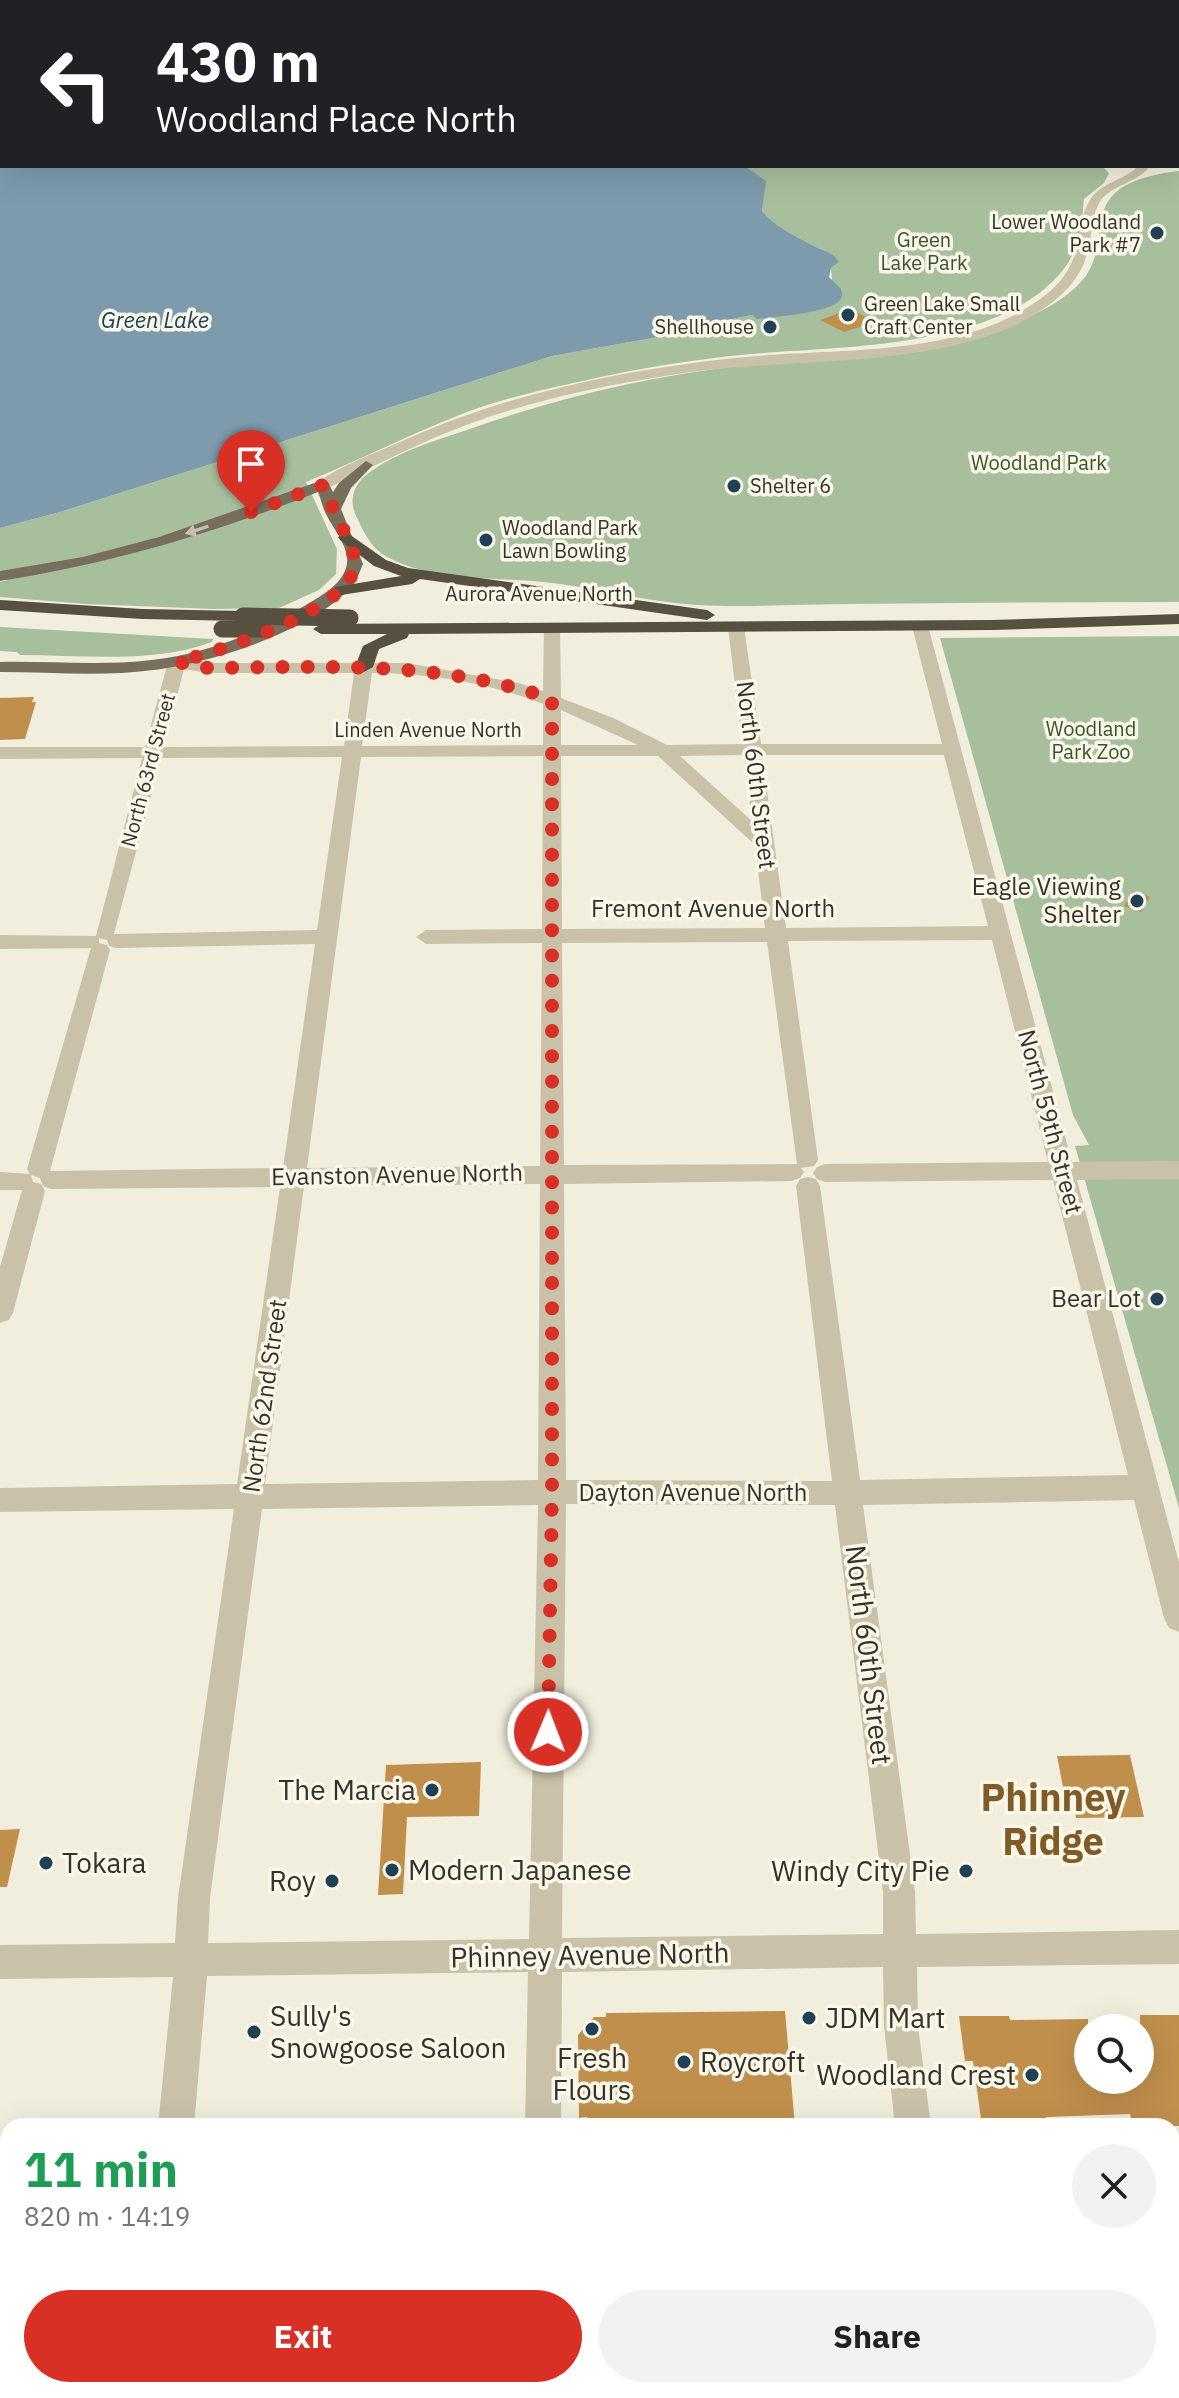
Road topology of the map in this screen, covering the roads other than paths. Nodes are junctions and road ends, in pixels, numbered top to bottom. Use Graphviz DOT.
graph roads {
  1 [pos="1143,168"];
  2 [pos="366,465"];
  3 [pos="323,485"];
  4 [pos="332,512"];
  5 [pos="346,537"];
  6 [pos="0,576"];
  7 [pos="430,578"];
  8 [pos="341,590"];
  9 [pos="0,605"];
  10 [pos="710,615"];
  11 [pos="0,618"];
  12 [pos="1179,619"];
  13 [pos="1078,620"];
  14 [pos="920,626"];
  15 [pos="736,627"];
  16 [pos="552,629"];
  17 [pos="423,630"];
  18 [pos="177,662"];
  19 [pos="0,667"];
  20 [pos="364,667"];
  21 [pos="552,699"];
  22 [pos="952,749"];
  23 [pos="663,750"];
  24 [pos="753,750"];
  25 [pos="552,751"];
  26 [pos="352,752"];
  27 [pos="0,753"];
  28 [pos="152,753"];
  29 [pos="765,844"];
  30 [pos="1000,933"];
  31 [pos="777,935"];
  32 [pos="553,936"];
  33 [pos="327,937"];
  34 [pos="426,937"];
  35 [pos="103,941"];
  36 [pos="0,942"];
  37 [pos="1179,1170"];
  38 [pos="1062,1171"];
  39 [pos="808,1173"];
  40 [pos="552,1174"];
  41 [pos="295,1176"];
  42 [pos="29,1180"];
  43 [pos="0,1313"];
  44 [pos="1145,1487"];
  45 [pos="552,1492"];
  46 [pos="849,1493"];
  47 [pos="251,1497"];
  48 [pos="0,1500"];
  49 [pos="1179,1618"];
  50 [pos="1179,1947"];
  51 [pos="898,1950"];
  52 [pos="545,1956"];
  53 [pos="191,1960"];
  54 [pos="0,1962"];
  55 [pos="177,2118"];
  56 [pos="543,2118"];
  57 [pos="912,2118"];
  1 -- 2 [label="street"];
  2 -- 3 [label="street"];
  2 -- 4 [label="main road"];
  3 -- 4 [label="main road"];
  3 -- 6 [label="main road, one-way"];
  4 -- 5 [label="main road"];
  5 -- 7 [label="highway"];
  5 -- 8 [label="main road"];
  7 -- 8 [label="highway"];
  7 -- 10 [label="highway"];
  8 -- 18 [label="main road, North 63rd Street"];
  9 -- 10 [label="highway, Aurora Avenue North, bridge"];
  10 -- 13 [label="highway, Aurora Avenue North"];
  11 -- 17 [label="highway, Aurora Avenue North, bridge"];
  12 -- 13 [label="highway, Aurora Avenue North"];
  13 -- 14 [label="highway, Aurora Avenue North"];
  14 -- 15 [label="highway, Aurora Avenue North"];
  14 -- 22 [label="street, North 59th Street"];
  15 -- 16 [label="highway, Aurora Avenue North"];
  15 -- 24 [label="street, North 60th Street"];
  16 -- 17 [label="highway, Aurora Avenue North"];
  16 -- 21 [label="street"];
  17 -- 20 [label="highway"];
  18 -- 19 [label="main road"];
  18 -- 20 [label="street"];
  18 -- 28 [label="street, North 63rd Street"];
  20 -- 21 [label="street"];
  20 -- 26 [label="street, North 62nd Street"];
  21 -- 23 [label="street"];
  21 -- 25 [label="street"];
  22 -- 24 [label="street, Linden Avenue North"];
  22 -- 30 [label="street, North 59th Street"];
  23 -- 24 [label="street, Linden Avenue North"];
  23 -- 25 [label="street, Linden Avenue North"];
  23 -- 29 [label="street"];
  24 -- 29 [label="street, North 60th Street"];
  25 -- 26 [label="street, Linden Avenue North"];
  25 -- 32 [label="street"];
  26 -- 28 [label="street, Linden Avenue North"];
  26 -- 33 [label="street, North 62nd Street"];
  27 -- 28 [label="street, Linden Avenue North"];
  28 -- 35 [label="street, North 63rd Street"];
  29 -- 31 [label="street, North 60th Street"];
  30 -- 31 [label="street, Fremont Avenue North"];
  30 -- 38 [label="street, North 59th Street"];
  31 -- 32 [label="street, Fremont Avenue North"];
  31 -- 39 [label="street, North 60th Street"];
  32 -- 34 [label="street, Fremont Avenue North"];
  32 -- 40 [label="street"];
  33 -- 35 [label="street"];
  33 -- 41 [label="street, North 62nd Street"];
  35 -- 36 [label="street"];
  35 -- 42 [label="street, North 63rd Street"];
  37 -- 38 [label="street, Evanston Avenue North"];
  38 -- 39 [label="street, Evanston Avenue North"];
  38 -- 44 [label="street, North 59th Street"];
  39 -- 40 [label="street, Evanston Avenue North"];
  39 -- 46 [label="street, North 60th Street"];
  40 -- 41 [label="street, Evanston Avenue North"];
  40 -- 45 [label="street"];
  41 -- 42 [label="street, Evanston Avenue North"];
  41 -- 47 [label="street, North 62nd Street"];
  42 -- 43 [label="street, North 63rd Street"];
  44 -- 46 [label="street, Dayton Avenue North"];
  44 -- 49 [label="street, North 59th Street"];
  45 -- 46 [label="street, Dayton Avenue North"];
  45 -- 47 [label="street, Dayton Avenue North"];
  45 -- 52 [label="street"];
  46 -- 51 [label="street, North 60th Street"];
  47 -- 48 [label="street, Dayton Avenue North"];
  47 -- 53 [label="street, North 62nd Street"];
  50 -- 51 [label="street, Phinney Avenue North"];
  51 -- 52 [label="street, Phinney Avenue North"];
  51 -- 57 [label="street, North 60th Street"];
  52 -- 53 [label="street, Phinney Avenue North"];
  52 -- 56 [label="street"];
  53 -- 54 [label="street, Phinney Avenue North"];
  53 -- 55 [label="street, North 62nd Street"];
}
